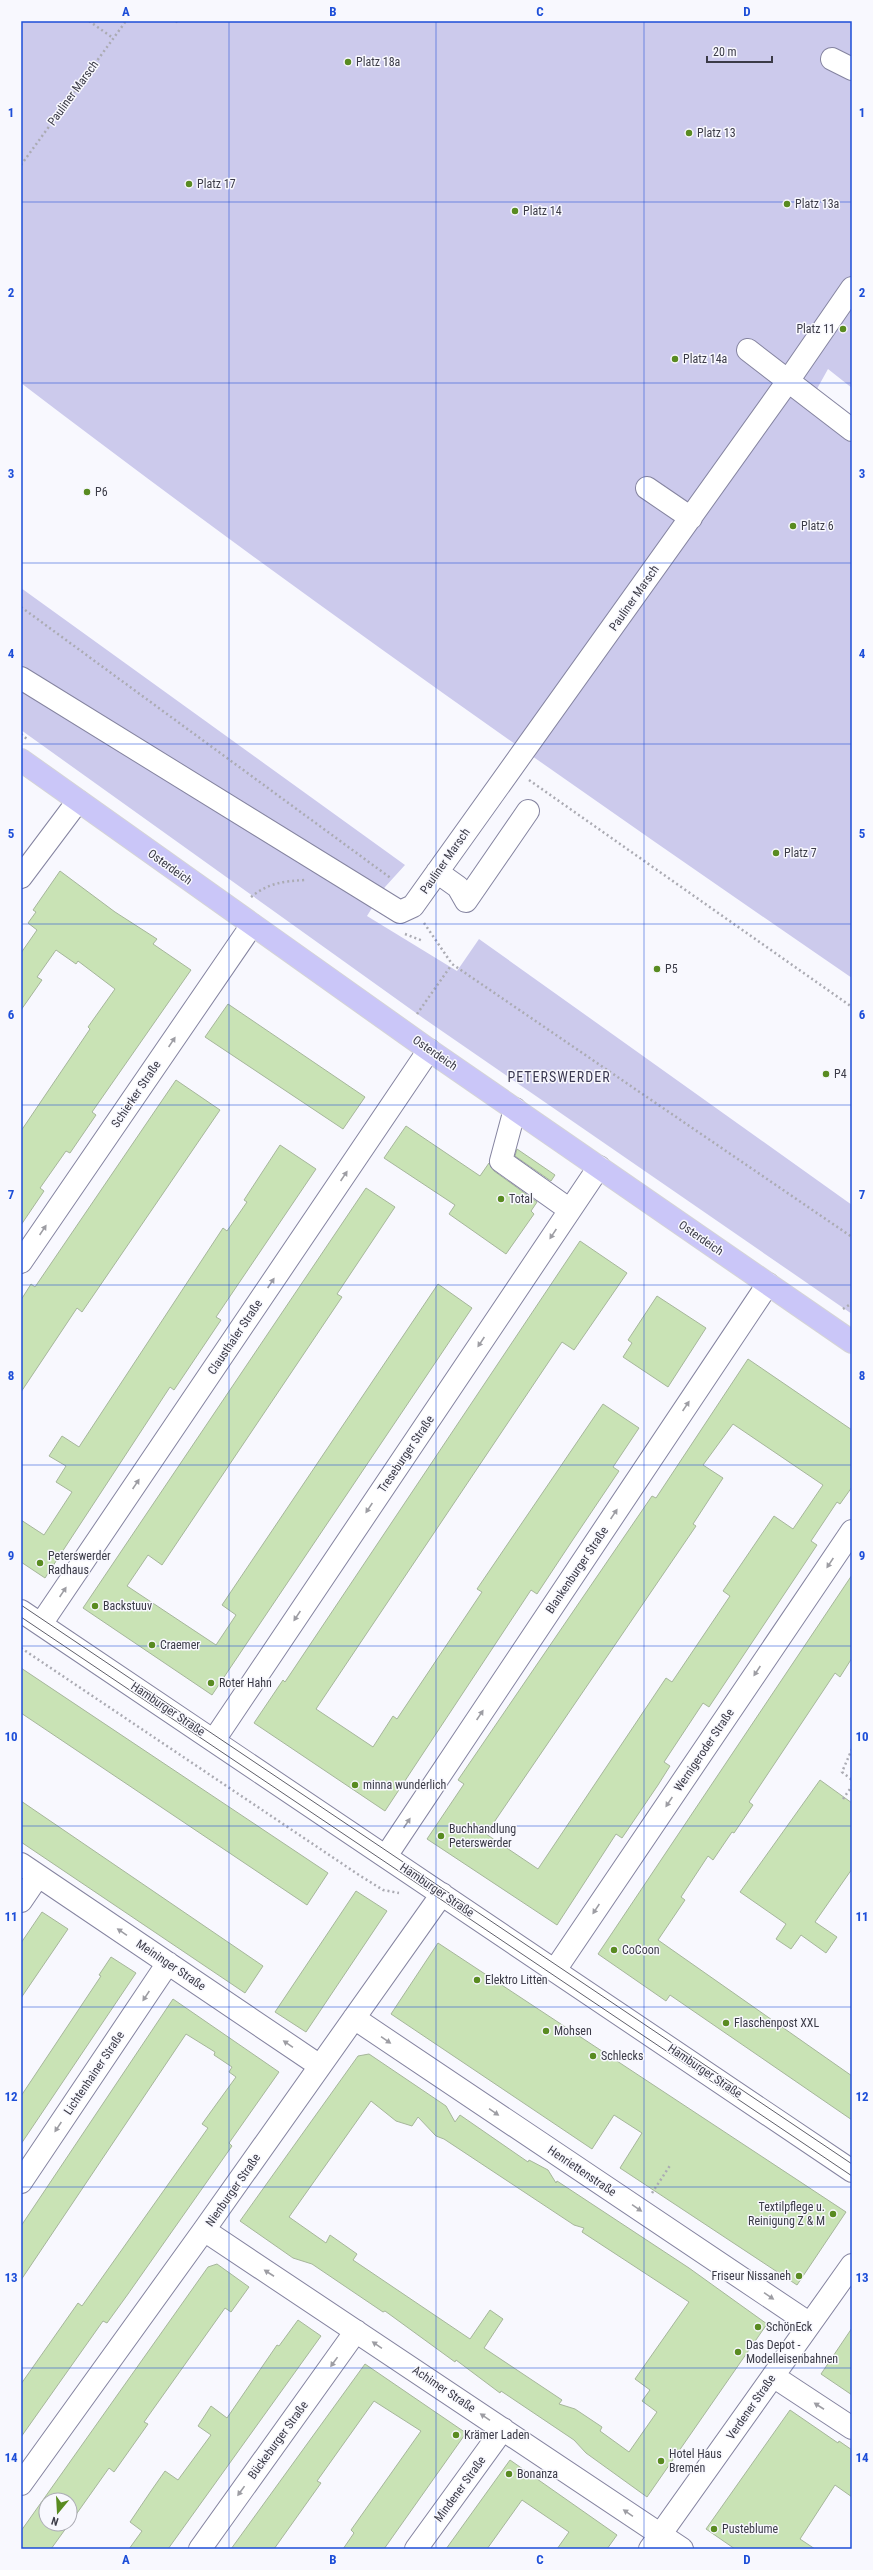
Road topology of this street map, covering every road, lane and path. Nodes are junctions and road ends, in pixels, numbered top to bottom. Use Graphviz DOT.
graph roads {
  1 [pos="89,21"];
  2 [pos="126,21"];
  3 [pos="113,38"];
  4 [pos="832,59"];
  5 [pos="852,70"];
  6 [pos="21,165"];
  7 [pos="852,288"];
  8 [pos="748,350"];
  9 [pos="788,381"];
  10 [pos="852,430"];
  11 [pos="647,488"];
  12 [pos="691,518"];
  13 [pos="21,606"];
  14 [pos="21,678"];
  15 [pos="21,760"];
  16 [pos="513,767"];
  17 [pos="78,801"];
  18 [pos="528,811"];
  19 [pos="437,872"];
  20 [pos="21,877"];
  21 [pos="414,906"];
  22 [pos="252,925"];
  23 [pos="450,967"];
  24 [pos="852,1007"];
  25 [pos="416,1017"];
  26 [pos="429,1050"];
  27 [pos="516,1109"];
  28 [pos="599,1167"];
  29 [pos="570,1210"];
  30 [pos="852,1237"];
  31 [pos="21,1262"];
  32 [pos="768,1284"];
  33 [pos="852,1303"];
  34 [pos="841,1310"];
  35 [pos="852,1342"];
  36 [pos="852,1531"];
  37 [pos="21,1611"];
  38 [pos="41,1624"];
  39 [pos="21,1648"];
  40 [pos="214,1740"];
  41 [pos="852,1749"];
  42 [pos="852,1780"];
  43 [pos="852,1786"];
  44 [pos="843,1799"];
  45 [pos="386,1856"];
  46 [pos="30,1870"];
  47 [pos="407,1893"];
  48 [pos="442,1894"];
  49 [pos="21,1901"];
  50 [pos="168,1963"];
  51 [pos="555,1970"];
  52 [pos="354,2018"];
  53 [pos="320,2066"];
  54 [pos="672,2164"];
  55 [pos="852,2171"];
  56 [pos="21,2182"];
  57 [pos="641,2210"];
  58 [pos="204,2230"];
  59 [pos="852,2265"];
  60 [pos="810,2324"];
  61 [pos="356,2331"];
  62 [pos="773,2376"];
  63 [pos="852,2428"];
  64 [pos="503,2429"];
  65 [pos="23,2478"];
  66 [pos="655,2542"];
  67 [pos="200,2549"];
  68 [pos="416,2549"];
  69 [pos="682,2549"];
  1 -- 3 [label="path"];
  2 -- 3 [label="path, Pauliner Marsch"];
  3 -- 6 [label="path, Pauliner Marsch"];
  4 -- 5 [label="street"];
  7 -- 9 [label="street, Pauliner Marsch"];
  8 -- 9 [label="street"];
  9 -- 10 [label="street"];
  9 -- 12 [label="street, Pauliner Marsch"];
  11 -- 12 [label="street"];
  12 -- 16 [label="street, Pauliner Marsch"];
  13 -- 21 [label="path"];
  14 -- 21 [label="street"];
  15 -- 17 [label="main road, Osterdeich"];
  16 -- 19 [label="street, Pauliner Marsch"];
  16 -- 24 [label="path"];
  17 -- 20 [label="street"];
  17 -- 22 [label="main road, Osterdeich"];
  18 -- 19 [label="street"];
  19 -- 21 [label="street, Pauliner Marsch"];
  21 -- 30 [label="path"];
  22 -- 26 [label="main road, Osterdeich"];
  31 -- 22 [label="street, Schierker Straße, one-way"];
  23 -- 25 [label="path"];
  26 -- 27 [label="main road, Osterdeich"];
  38 -- 26 [label="street, Clausthaler Straße, one-way"];
  27 -- 28 [label="main road, Osterdeich"];
  27 -- 29 [label="street"];
  28 -- 29 [label="street, Treseburger Straße"];
  28 -- 32 [label="main road, Osterdeich"];
  29 -- 40 [label="street, Treseburger Straße, one-way"];
  32 -- 35 [label="main road, Osterdeich"];
  45 -- 32 [label="street, Blankenburger Straße, one-way"];
  33 -- 34 [label="path"];
  36 -- 51 [label="street, Wernigeroder Straße, one-way"];
  37 -- 38 [label="street, Hamburger Straße"];
  38 -- 40 [label="street, Hamburger Straße"];
  39 -- 47 [label="path"];
  40 -- 45 [label="street, Hamburger Straße"];
  41 -- 42 [label="path"];
  43 -- 44 [label="path"];
  45 -- 48 [label="street, Hamburger Straße"];
  46 -- 49 [label="street"];
  50 -- 46 [label="street, Meininger Straße, one-way"];
  48 -- 51 [label="street, Hamburger Straße"];
  48 -- 52 [label="street, Nienburger Straße"];
  53 -- 50 [label="street, Meininger Straße, one-way"];
  50 -- 56 [label="street, Lichtenhainer Straße, one-way"];
  51 -- 55 [label="street, Hamburger Straße"];
  52 -- 53 [label="street, Nienburger Straße"];
  52 -- 57 [label="street, Henriettenstraße, one-way"];
  53 -- 58 [label="street, Nienburger Straße"];
  54 -- 57 [label="path"];
  57 -- 60 [label="street, Henriettenstraße, one-way"];
  61 -- 58 [label="street, Achimer Straße, one-way"];
  58 -- 65 [label="street, Nienburger Straße"];
  59 -- 60 [label="street, Verdener Straße"];
  60 -- 62 [label="street, Verdener Straße"];
  64 -- 61 [label="street, Achimer Straße, one-way"];
  61 -- 67 [label="street, Bückeburger Straße, one-way"];
  63 -- 62 [label="street, one-way"];
  62 -- 66 [label="street, Verdener Straße"];
  66 -- 64 [label="street, Achimer Straße, one-way"];
  64 -- 68 [label="street, Mindener Straße"];
  66 -- 69 [label="street, Achimer Straße"];
}
